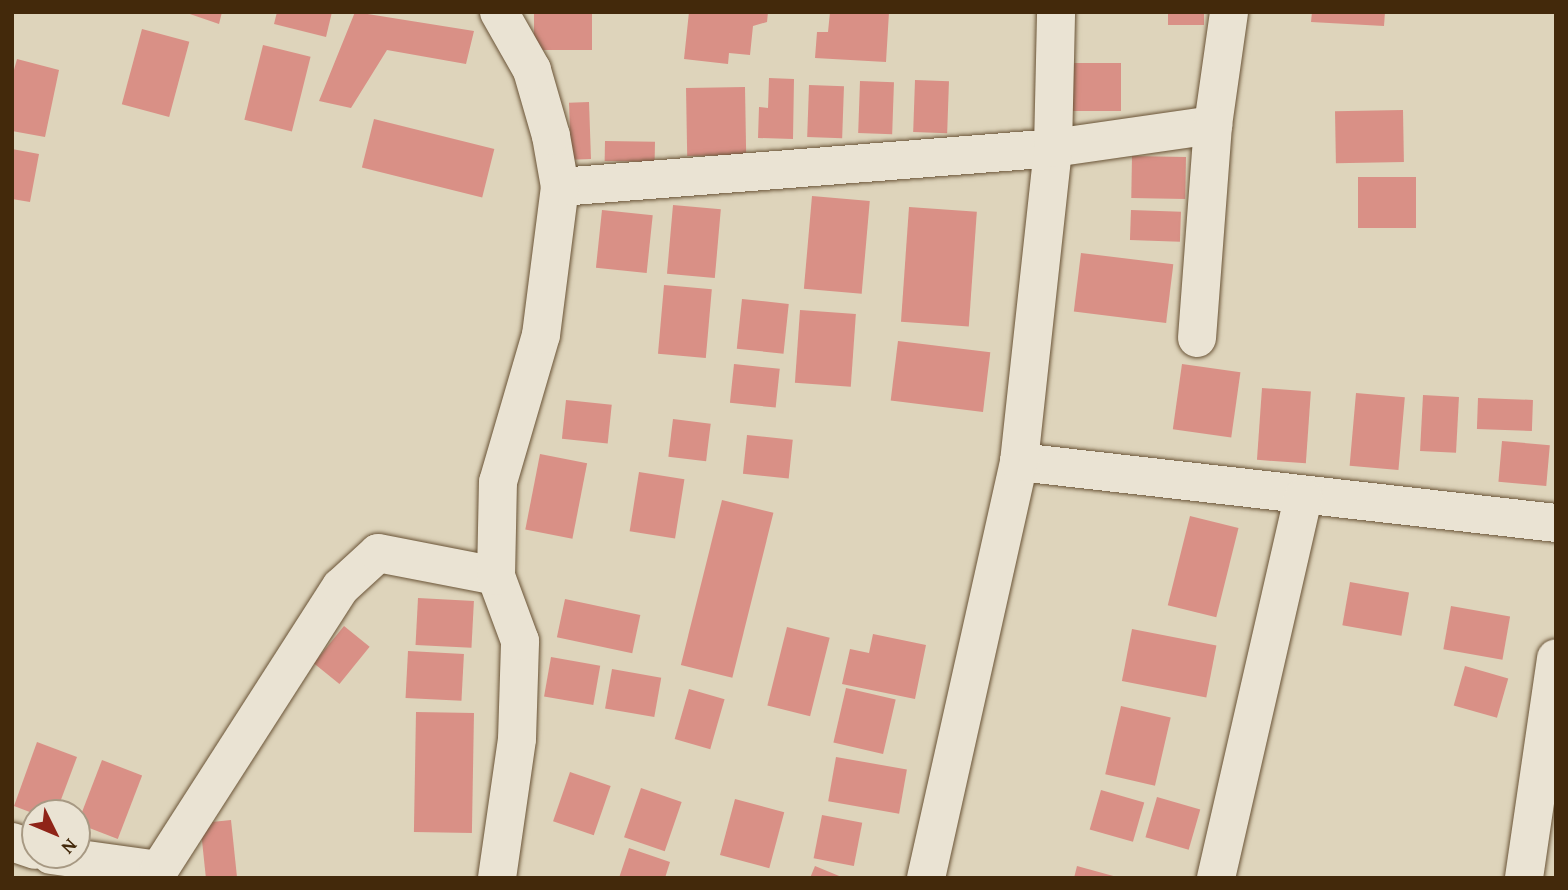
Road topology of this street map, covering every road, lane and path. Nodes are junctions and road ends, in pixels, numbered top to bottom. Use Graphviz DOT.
graph roads {
  1 [pos="1056,12"];
  2 [pos="1229,12"];
  3 [pos="492,14"];
  4 [pos="1213,125"];
  5 [pos="1053,148"];
  6 [pos="560,187"];
  7 [pos="1197,338"];
  8 [pos="1019,462"];
  9 [pos="1303,497"];
  10 [pos="1556,523"];
  11 [pos="496,576"];
  12 [pos="1556,658"];
  13 [pos="99,871"];
  14 [pos="497,878"];
  15 [pos="926,878"];
  16 [pos="1216,878"];
  17 [pos="1524,878"];
  1 -- 5 [label="street"];
  2 -- 4 [label="street"];
  3 -- 6 [label="street"];
  4 -- 5 [label="street"];
  4 -- 7 [label="street"];
  5 -- 6 [label="street"];
  5 -- 8 [label="street"];
  6 -- 11 [label="street"];
  8 -- 9 [label="street"];
  8 -- 15 [label="street"];
  9 -- 10 [label="street"];
  9 -- 16 [label="street"];
  11 -- 13 [label="street"];
  11 -- 14 [label="street"];
  12 -- 17 [label="street"];
}
